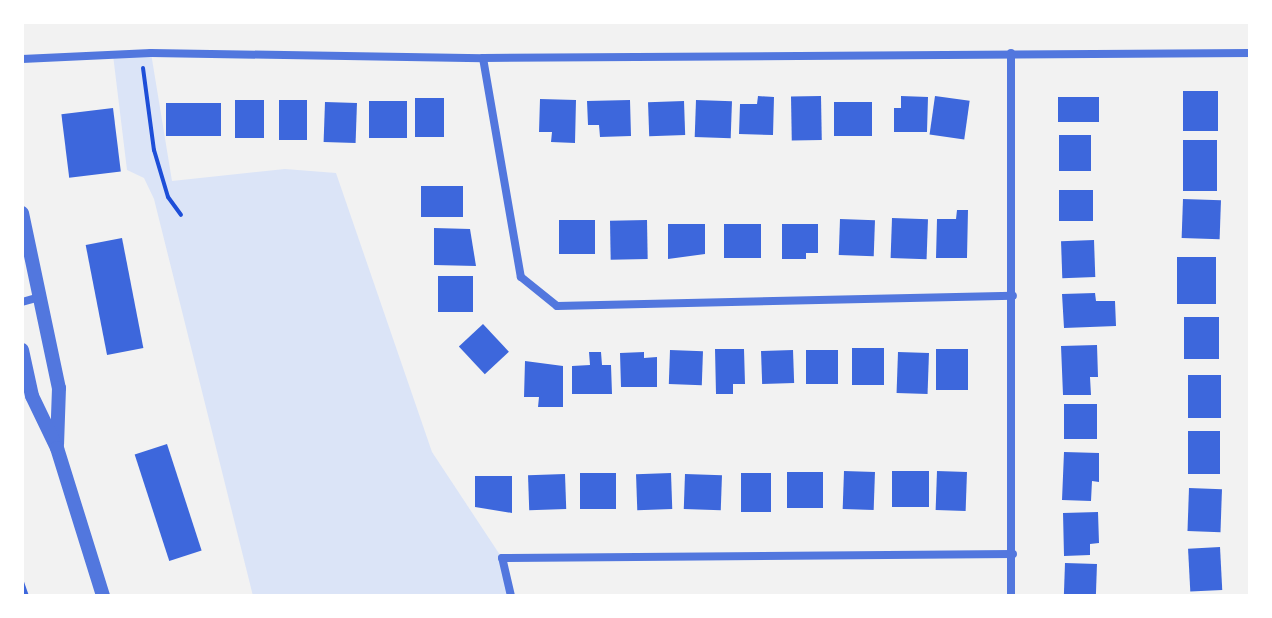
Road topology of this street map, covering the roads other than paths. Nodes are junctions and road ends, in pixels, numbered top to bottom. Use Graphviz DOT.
graph roads {
  1 [pos="1011,53"];
  2 [pos="1250,53"];
  3 [pos="483,58"];
  4 [pos="22,59"];
  5 [pos="22,213"];
  6 [pos="1013,296"];
  7 [pos="39,297"];
  8 [pos="22,302"];
  9 [pos="22,350"];
  10 [pos="57,448"];
  11 [pos="1013,554"];
  12 [pos="103,596"];
  13 [pos="511,596"];
  14 [pos="1011,596"];
  1 -- 2 [label="street"];
  1 -- 3 [label="street"];
  1 -- 6 [label="street"];
  3 -- 4 [label="street"];
  3 -- 6 [label="street"];
  5 -- 7 [label="street"];
  6 -- 11 [label="street"];
  7 -- 8 [label="street"];
  7 -- 10 [label="street"];
  9 -- 10 [label="street"];
  10 -- 12 [label="street"];
  11 -- 13 [label="street"];
  11 -- 14 [label="street"];
}
